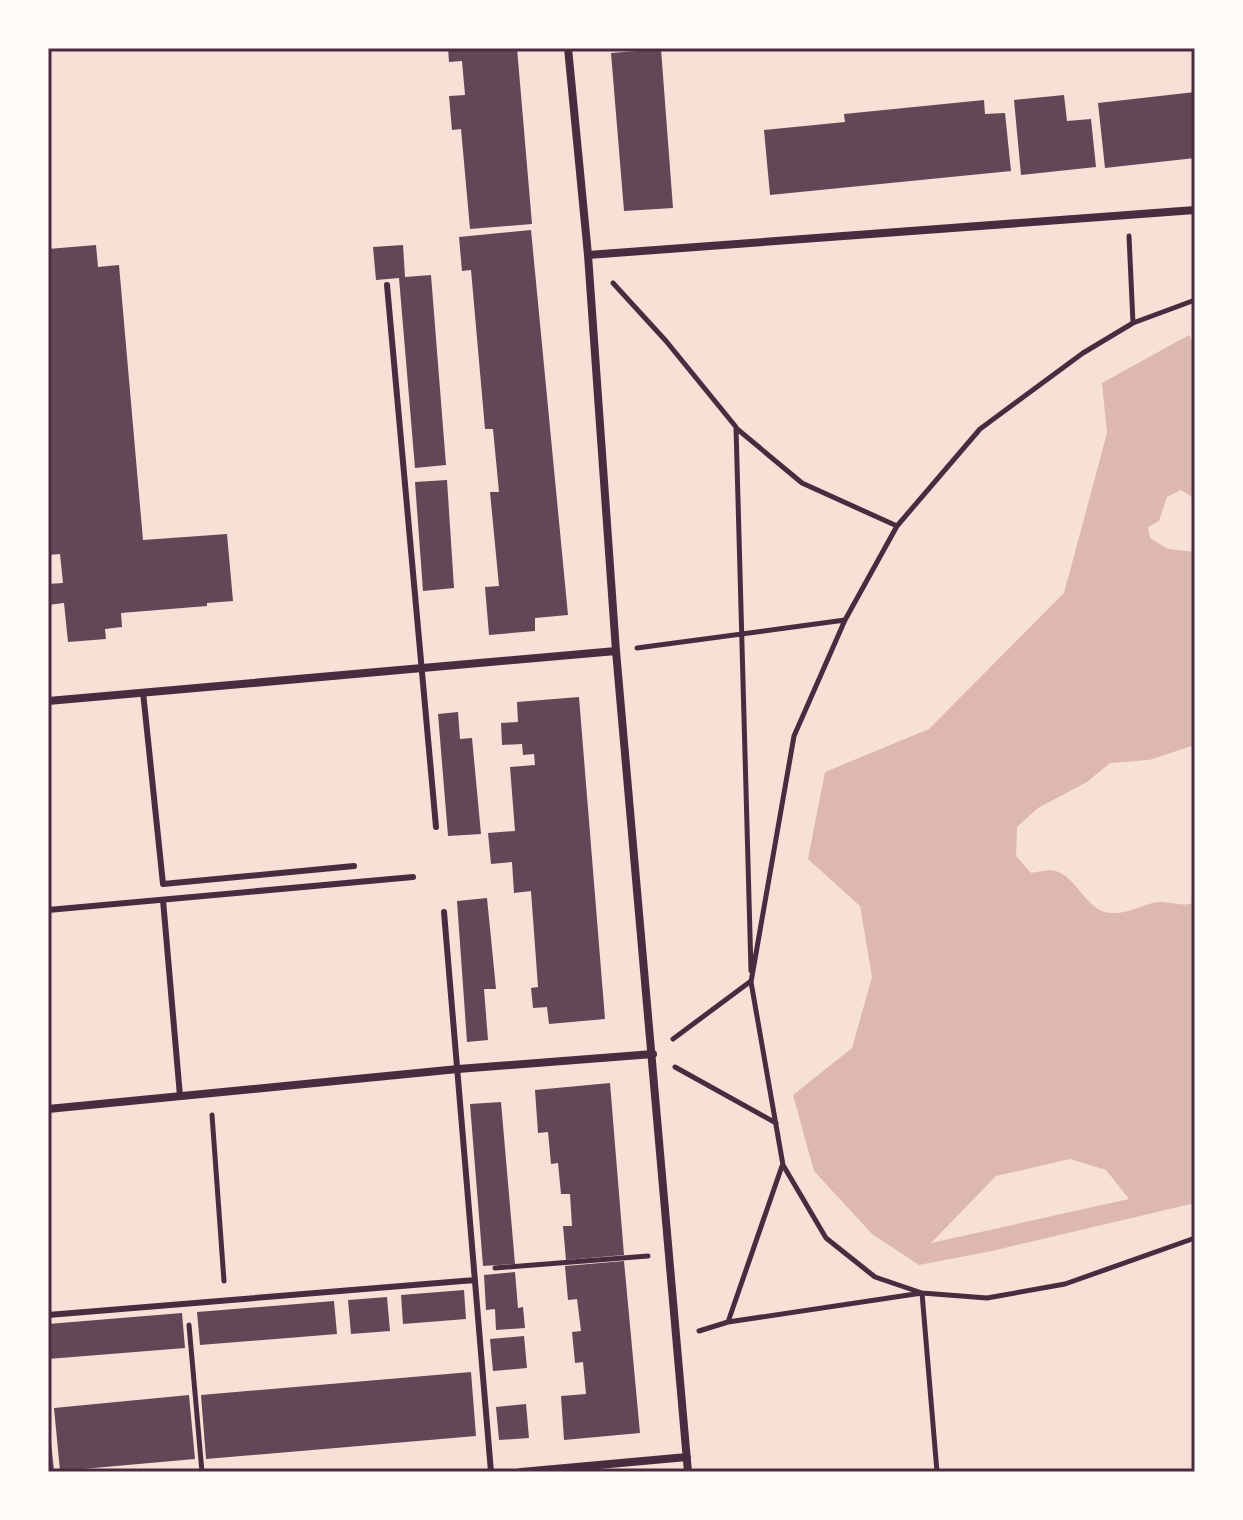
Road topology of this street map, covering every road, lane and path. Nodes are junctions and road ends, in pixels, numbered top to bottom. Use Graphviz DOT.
graph roads {
  1 [pos="568,48"];
  2 [pos="1195,210"];
  3 [pos="1128,214"];
  4 [pos="588,255"];
  5 [pos="387,285"];
  6 [pos="1195,300"];
  7 [pos="1133,323"];
  8 [pos="736,427"];
  9 [pos="897,526"];
  10 [pos="845,620"];
  11 [pos="742,633"];
  12 [pos="616,651"];
  13 [pos="421,668"];
  14 [pos="143,692"];
  15 [pos="48,701"];
  16 [pos="436,827"];
  17 [pos="354,866"];
  18 [pos="413,877"];
  19 [pos="163,900"];
  20 [pos="48,910"];
  21 [pos="444,912"];
  22 [pos="751,982"];
  23 [pos="653,1054"];
  24 [pos="458,1069"];
  25 [pos="211,1094"];
  26 [pos="180,1096"];
  27 [pos="48,1109"];
  28 [pos="776,1123"];
  29 [pos="783,1165"];
  30 [pos="1195,1238"];
  31 [pos="670,1254"];
  32 [pos="474,1270"];
  33 [pos="475,1280"];
  34 [pos="922,1293"];
  35 [pos="226,1300"];
  36 [pos="187,1304"];
  37 [pos="48,1315"];
  38 [pos="728,1322"];
  39 [pos="677,1339"];
  40 [pos="687,1457"];
  41 [pos="202,1472"];
  42 [pos="491,1472"];
  43 [pos="521,1472"];
  44 [pos="688,1472"];
  45 [pos="937,1472"];
  1 -- 4 [label="street"];
  2 -- 3 [label="street"];
  3 -- 4 [label="street"];
  3 -- 7 [label="path"];
  4 -- 8 [label="path"];
  4 -- 12 [label="street"];
  5 -- 13 [label="lane"];
  6 -- 7 [label="path"];
  7 -- 9 [label="path"];
  8 -- 9 [label="path"];
  8 -- 11 [label="path"];
  9 -- 10 [label="path"];
  10 -- 11 [label="path"];
  10 -- 22 [label="path"];
  11 -- 12 [label="path"];
  11 -- 22 [label="path"];
  12 -- 13 [label="street"];
  12 -- 23 [label="street"];
  13 -- 14 [label="street"];
  13 -- 16 [label="lane"];
  14 -- 15 [label="street"];
  14 -- 17 [label="lane"];
  18 -- 19 [label="lane"];
  19 -- 20 [label="lane"];
  19 -- 26 [label="lane"];
  21 -- 24 [label="lane"];
  22 -- 23 [label="path"];
  22 -- 28 [label="path"];
  23 -- 24 [label="street"];
  23 -- 28 [label="path"];
  23 -- 31 [label="street"];
  24 -- 25 [label="street"];
  24 -- 32 [label="lane"];
  25 -- 26 [label="street"];
  25 -- 35 [label="path"];
  26 -- 27 [label="street"];
  28 -- 29 [label="path"];
  29 -- 34 [label="path"];
  29 -- 38 [label="path"];
  30 -- 34 [label="path"];
  31 -- 32 [label="path"];
  31 -- 39 [label="street"];
  32 -- 33 [label="lane"];
  33 -- 35 [label="lane"];
  33 -- 42 [label="lane"];
  34 -- 38 [label="path"];
  34 -- 45 [label="path"];
  35 -- 36 [label="lane"];
  36 -- 37 [label="lane"];
  36 -- 41 [label="path"];
  38 -- 39 [label="path"];
  39 -- 40 [label="street"];
  40 -- 43 [label="street"];
  40 -- 44 [label="street"];
}
